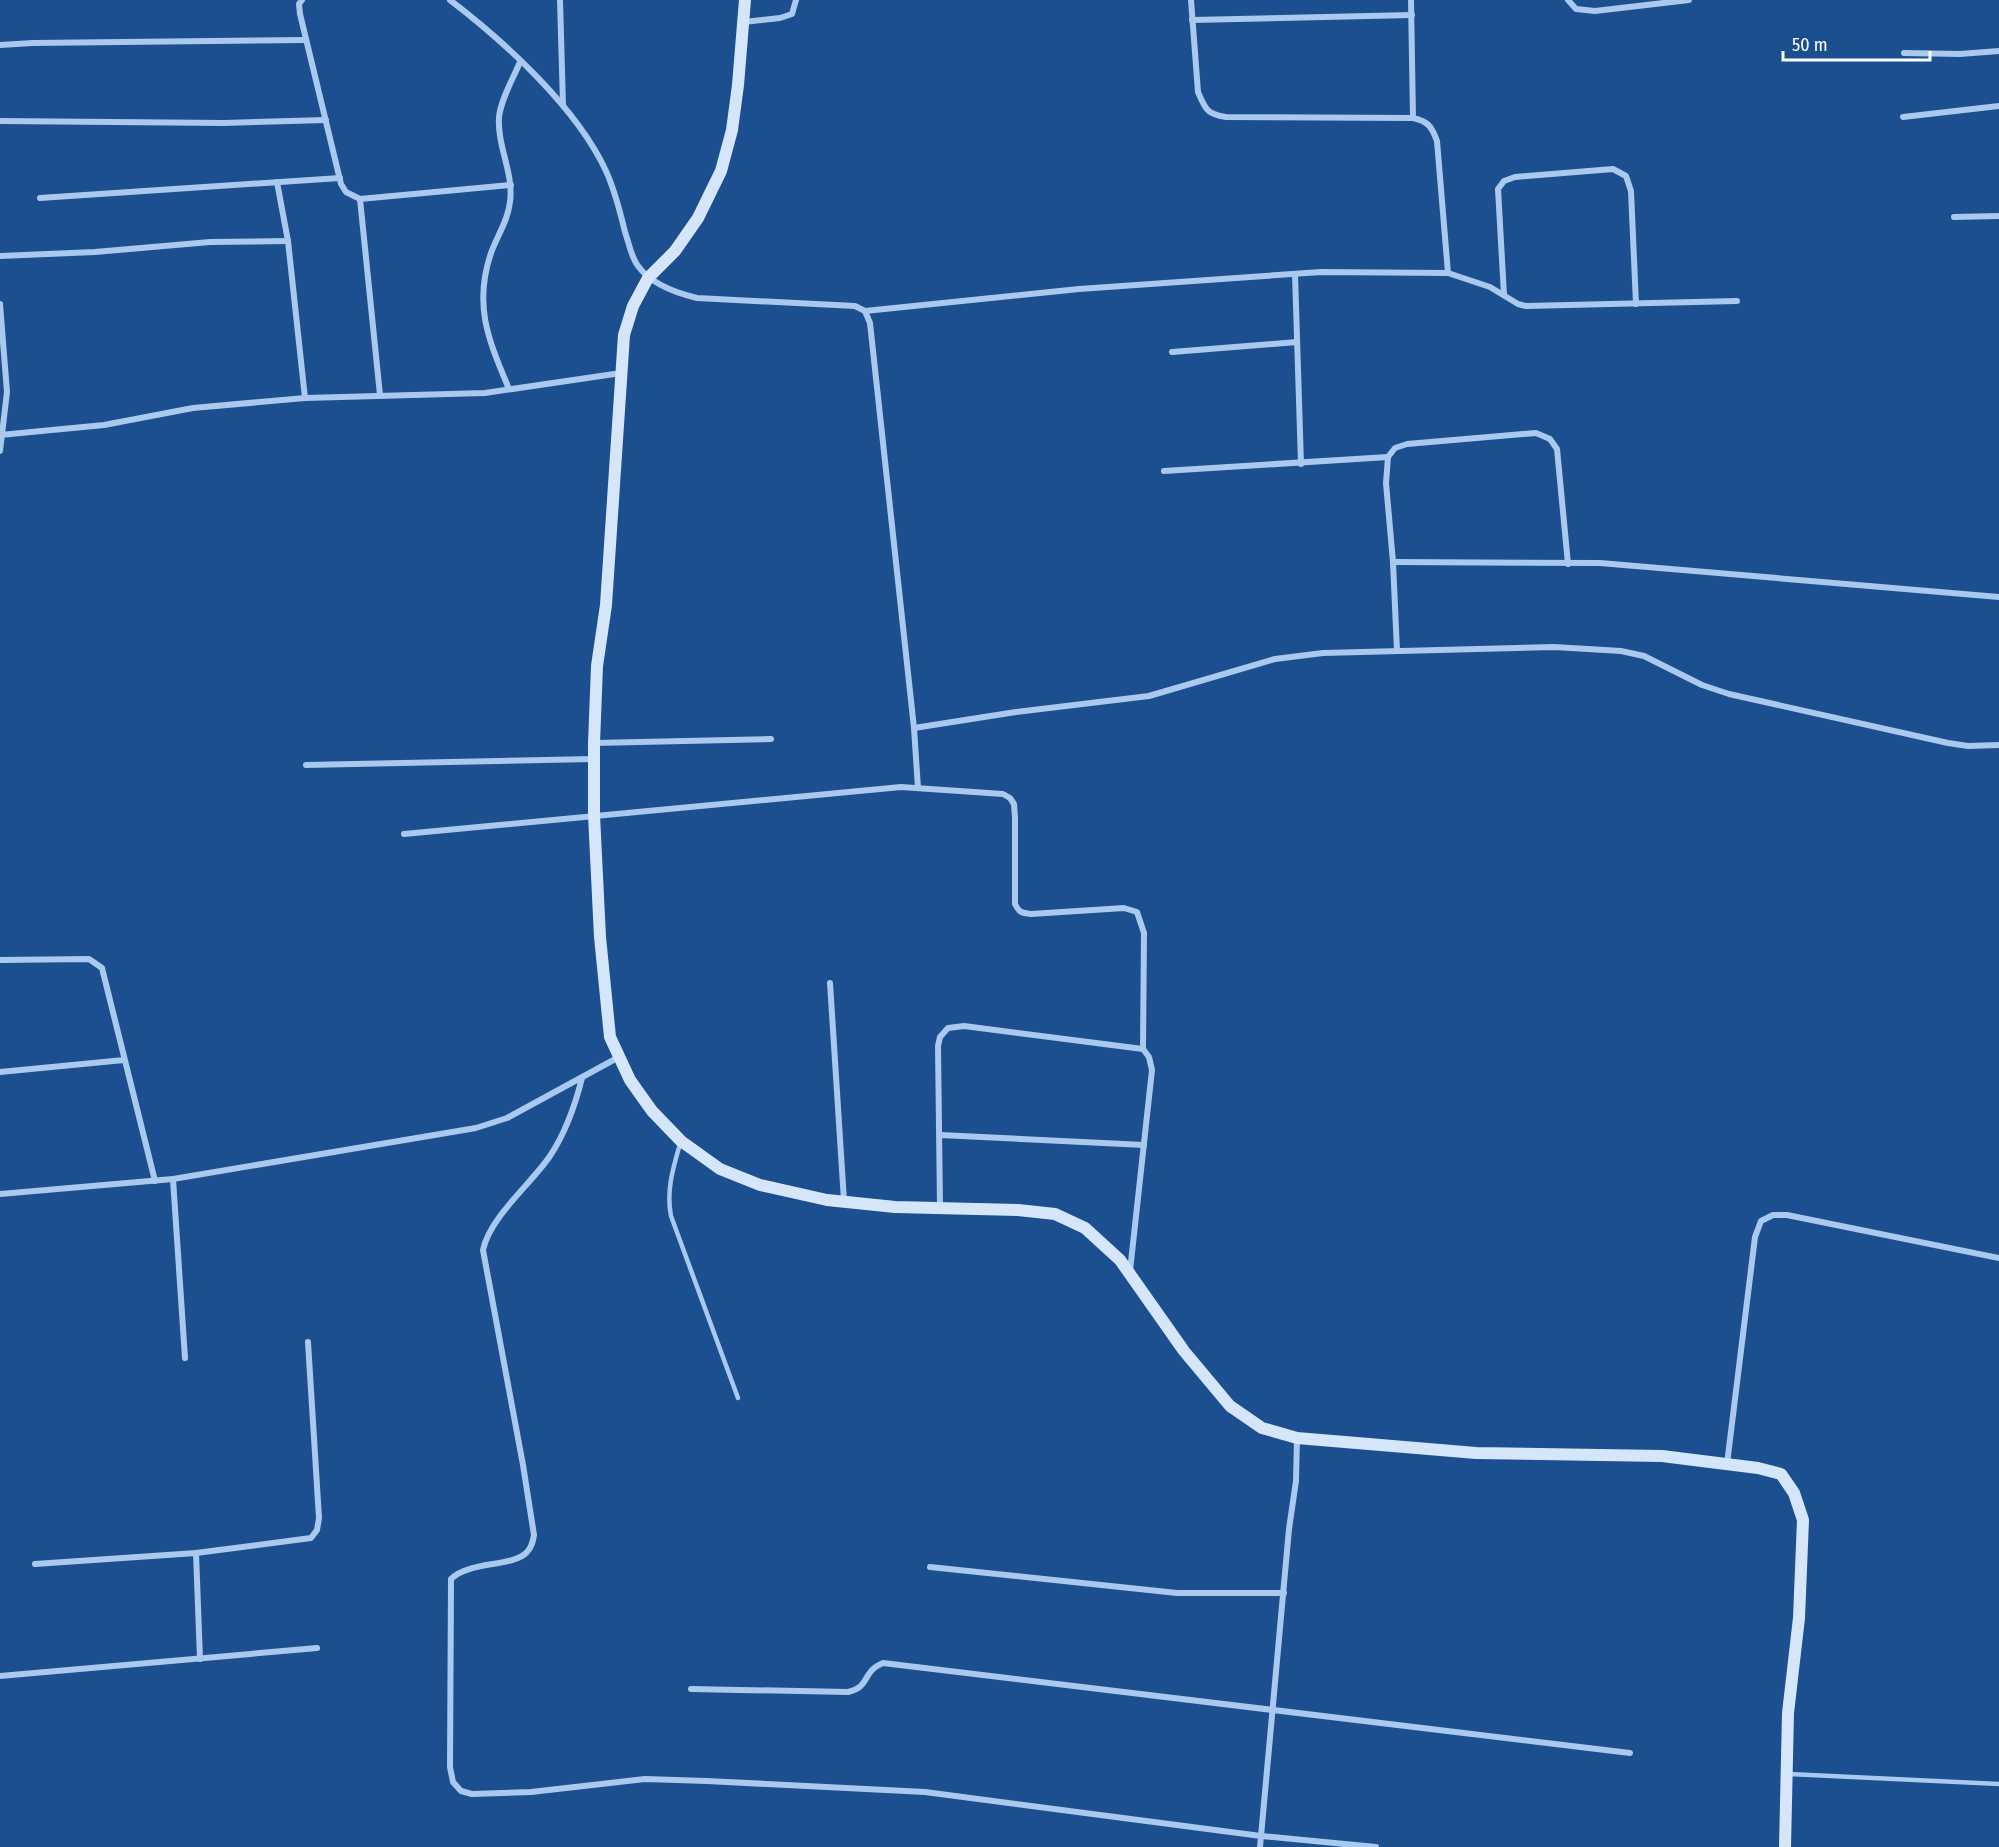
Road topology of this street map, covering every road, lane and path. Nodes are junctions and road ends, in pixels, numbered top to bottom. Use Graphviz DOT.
graph roads {
  1 [pos="302,0"];
  2 [pos="450,0"];
  3 [pos="560,0"];
  4 [pos="745,0"];
  5 [pos="796,0"];
  6 [pos="1191,0"];
  7 [pos="1412,0"];
  8 [pos="1568,0"];
  9 [pos="1689,0"];
  10 [pos="456,3"];
  11 [pos="1412,15"];
  12 [pos="1192,20"];
  13 [pos="744,22"];
  14 [pos="306,40"];
  15 [pos="0,45"];
  16 [pos="1999,51"];
  17 [pos="1904,53"];
  18 [pos="520,62"];
  19 [pos="563,106"];
  20 [pos="1999,106"];
  21 [pos="1902,117"];
  22 [pos="1413,118"];
  23 [pos="326,120"];
  24 [pos="0,121"];
  25 [pos="340,178"];
  26 [pos="277,182"];
  27 [pos="512,185"];
  28 [pos="40,198"];
  29 [pos="360,198"];
  30 [pos="1999,216"];
  31 [pos="1954,217"];
  32 [pos="288,241"];
  33 [pos="0,256"];
  34 [pos="1448,273"];
  35 [pos="1295,274"];
  36 [pos="648,278"];
  37 [pos="1504,295"];
  38 [pos="1737,301"];
  39 [pos="0,304"];
  40 [pos="1636,304"];
  41 [pos="865,311"];
  42 [pos="1297,342"];
  43 [pos="1172,352"];
  44 [pos="621,373"];
  45 [pos="509,389"];
  46 [pos="380,395"];
  47 [pos="305,398"];
  48 [pos="2,435"];
  49 [pos="0,451"];
  50 [pos="1388,457"];
  51 [pos="1301,464"];
  52 [pos="1164,471"];
  53 [pos="1393,562"];
  54 [pos="1568,564"];
  55 [pos="1999,597"];
  56 [pos="1397,651"];
  57 [pos="914,728"];
  58 [pos="771,740"];
  59 [pos="594,743"];
  60 [pos="1999,745"];
  61 [pos="594,759"];
  62 [pos="306,765"];
  63 [pos="918,788"];
  64 [pos="594,815"];
  65 [pos="404,834"];
  66 [pos="0,960"];
  67 [pos="830,983"];
  68 [pos="1143,1049"];
  69 [pos="619,1058"];
  70 [pos="124,1060"];
  71 [pos="0,1072"];
  72 [pos="582,1078"];
  73 [pos="940,1135"];
  74 [pos="681,1142"];
  75 [pos="1144,1145"];
  76 [pos="172,1179"];
  77 [pos="154,1180"];
  78 [pos="0,1194"];
  79 [pos="844,1202"];
  80 [pos="940,1208"];
  81 [pos="1999,1258"];
  82 [pos="1130,1273"];
  83 [pos="308,1342"];
  84 [pos="185,1358"];
  85 [pos="738,1398"];
  86 [pos="1297,1438"];
  87 [pos="1726,1464"];
  88 [pos="196,1553"];
  89 [pos="35,1564"];
  90 [pos="930,1567"];
  91 [pos="1284,1593"];
  92 [pos="317,1648"];
  93 [pos="200,1659"];
  94 [pos="0,1676"];
  95 [pos="691,1689"];
  96 [pos="1274,1709"];
  97 [pos="1630,1753"];
  98 [pos="1787,1774"];
  99 [pos="1999,1785"];
  100 [pos="1262,1836"];
  101 [pos="1260,1847"];
  102 [pos="1376,1847"];
  103 [pos="1785,1847"];
  1 -- 14 [label="street"];
  2 -- 10 [label="street"];
  3 -- 19 [label="street"];
  4 -- 13 [label="street"];
  5 -- 13 [label="street"];
  6 -- 12 [label="street"];
  7 -- 11 [label="street"];
  8 -- 9 [label="street"];
  10 -- 18 [label="street"];
  11 -- 12 [label="street"];
  11 -- 22 [label="street"];
  12 -- 22 [label="street"];
  13 -- 36 [label="street"];
  14 -- 15 [label="street"];
  14 -- 23 [label="street"];
  16 -- 17 [label="street"];
  18 -- 19 [label="street"];
  18 -- 27 [label="street"];
  19 -- 36 [label="street"];
  20 -- 21 [label="street"];
  22 -- 34 [label="street"];
  23 -- 24 [label="street"];
  23 -- 25 [label="street"];
  25 -- 26 [label="street"];
  25 -- 29 [label="street"];
  26 -- 28 [label="street"];
  26 -- 32 [label="street"];
  27 -- 29 [label="street"];
  27 -- 45 [label="street"];
  29 -- 46 [label="street"];
  30 -- 31 [label="street"];
  32 -- 33 [label="street"];
  32 -- 47 [label="street"];
  34 -- 35 [label="street"];
  34 -- 37 [label="street"];
  35 -- 41 [label="street"];
  35 -- 42 [label="street"];
  36 -- 41 [label="street"];
  36 -- 44 [label="street"];
  37 -- 40 [label="street"];
  37 -- 40 [label="street"];
  38 -- 40 [label="street"];
  39 -- 48 [label="street"];
  41 -- 57 [label="street"];
  42 -- 43 [label="street"];
  42 -- 51 [label="street"];
  44 -- 45 [label="street"];
  44 -- 59 [label="street"];
  45 -- 46 [label="street"];
  46 -- 47 [label="street"];
  47 -- 48 [label="street"];
  48 -- 49 [label="street"];
  50 -- 51 [label="street"];
  50 -- 53 [label="street"];
  50 -- 54 [label="street"];
  51 -- 52 [label="street"];
  53 -- 54 [label="street"];
  53 -- 56 [label="street"];
  54 -- 55 [label="street"];
  56 -- 57 [label="street"];
  56 -- 60 [label="street"];
  57 -- 63 [label="street"];
  58 -- 59 [label="street"];
  59 -- 61 [label="street"];
  61 -- 62 [label="street"];
  61 -- 64 [label="street"];
  63 -- 64 [label="street"];
  63 -- 68 [label="street"];
  64 -- 65 [label="street"];
  64 -- 69 [label="street"];
  66 -- 70 [label="street"];
  67 -- 79 [label="street"];
  68 -- 73 [label="street"];
  68 -- 75 [label="street"];
  69 -- 72 [label="street"];
  69 -- 74 [label="street"];
  70 -- 71 [label="street"];
  70 -- 77 [label="street"];
  72 -- 76 [label="street"];
  72 -- 100 [label="street"];
  73 -- 75 [label="street"];
  73 -- 80 [label="street"];
  74 -- 79 [label="street"];
  74 -- 85 [label="lane"];
  75 -- 82 [label="street"];
  76 -- 77 [label="street"];
  76 -- 84 [label="street"];
  77 -- 78 [label="street"];
  79 -- 80 [label="street"];
  80 -- 82 [label="street"];
  81 -- 87 [label="street"];
  82 -- 86 [label="street"];
  83 -- 88 [label="street"];
  86 -- 87 [label="street"];
  86 -- 91 [label="street"];
  87 -- 98 [label="street"];
  88 -- 89 [label="street"];
  88 -- 93 [label="street"];
  90 -- 91 [label="street"];
  91 -- 96 [label="street"];
  92 -- 93 [label="street"];
  93 -- 94 [label="street"];
  95 -- 96 [label="street"];
  96 -- 97 [label="street"];
  96 -- 100 [label="street"];
  98 -- 99 [label="lane"];
  98 -- 103 [label="street"];
  100 -- 101 [label="street"];
  100 -- 102 [label="street"];
}
